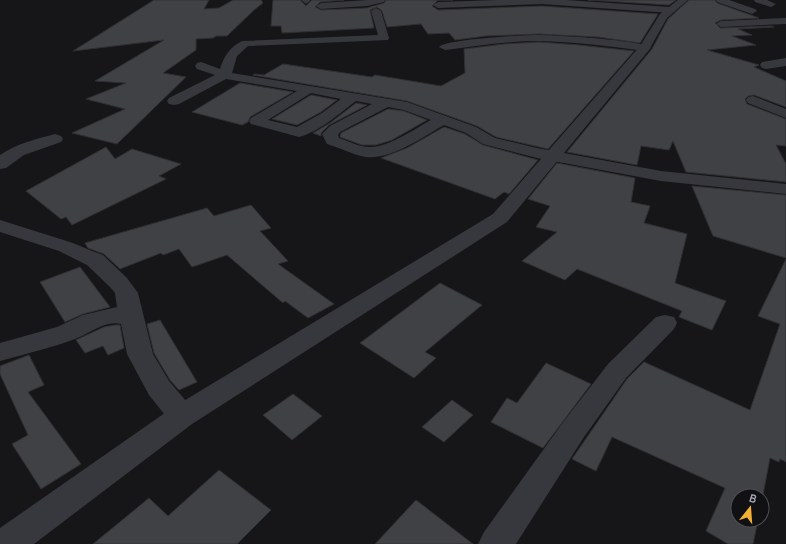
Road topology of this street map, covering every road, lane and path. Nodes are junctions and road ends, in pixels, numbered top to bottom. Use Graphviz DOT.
graph roads {
  1 [pos="720,0"];
  2 [pos="758,0"];
  3 [pos="500,1"];
  4 [pos="771,4"];
  5 [pos="379,5"];
  6 [pos="438,5"];
  7 [pos="677,5"];
  8 [pos="321,6"];
  9 [pos="752,11"];
  10 [pos="786,21"];
  11 [pos="721,24"];
  12 [pos="445,47"];
  13 [pos="646,48"];
  14 [pos="786,62"];
  15 [pos="766,65"];
  16 [pos="201,66"];
  17 [pos="225,75"];
  18 [pos="309,89"];
  19 [pos="354,96"];
  20 [pos="753,100"];
  21 [pos="174,101"];
  22 [pos="387,102"];
  23 [pos="786,114"];
  24 [pos="442,120"];
  25 [pos="55,139"];
  26 [pos="553,155"];
  27 [pos="0,164"];
  28 [pos="786,189"];
  29 [pos="0,226"];
  30 [pos="132,319"];
  31 [pos="665,323"];
  32 [pos="0,352"];
  33 [pos="182,416"];
  34 [pos="6,544"];
  35 [pos="496,544"];
  1 -- 9 [label="street"];
  2 -- 4 [label="street"];
  3 -- 6 [label="street"];
  3 -- 7 [label="street"];
  5 -- 8 [label="street"];
  5 -- 17 [label="street"];
  7 -- 13 [label="street"];
  10 -- 11 [label="street"];
  12 -- 13 [label="street"];
  13 -- 26 [label="street"];
  14 -- 15 [label="street"];
  16 -- 17 [label="street"];
  17 -- 18 [label="street"];
  17 -- 21 [label="street"];
  18 -- 19 [label="street"];
  18 -- 19 [label="street"];
  19 -- 22 [label="street"];
  20 -- 23 [label="street"];
  22 -- 24 [label="street"];
  22 -- 24 [label="street"];
  24 -- 26 [label="street"];
  25 -- 27 [label="street"];
  26 -- 28 [label="street"];
  26 -- 33 [label="street"];
  29 -- 30 [label="street"];
  30 -- 32 [label="street"];
  30 -- 33 [label="street"];
  31 -- 35 [label="street"];
  33 -- 34 [label="street"];
}
